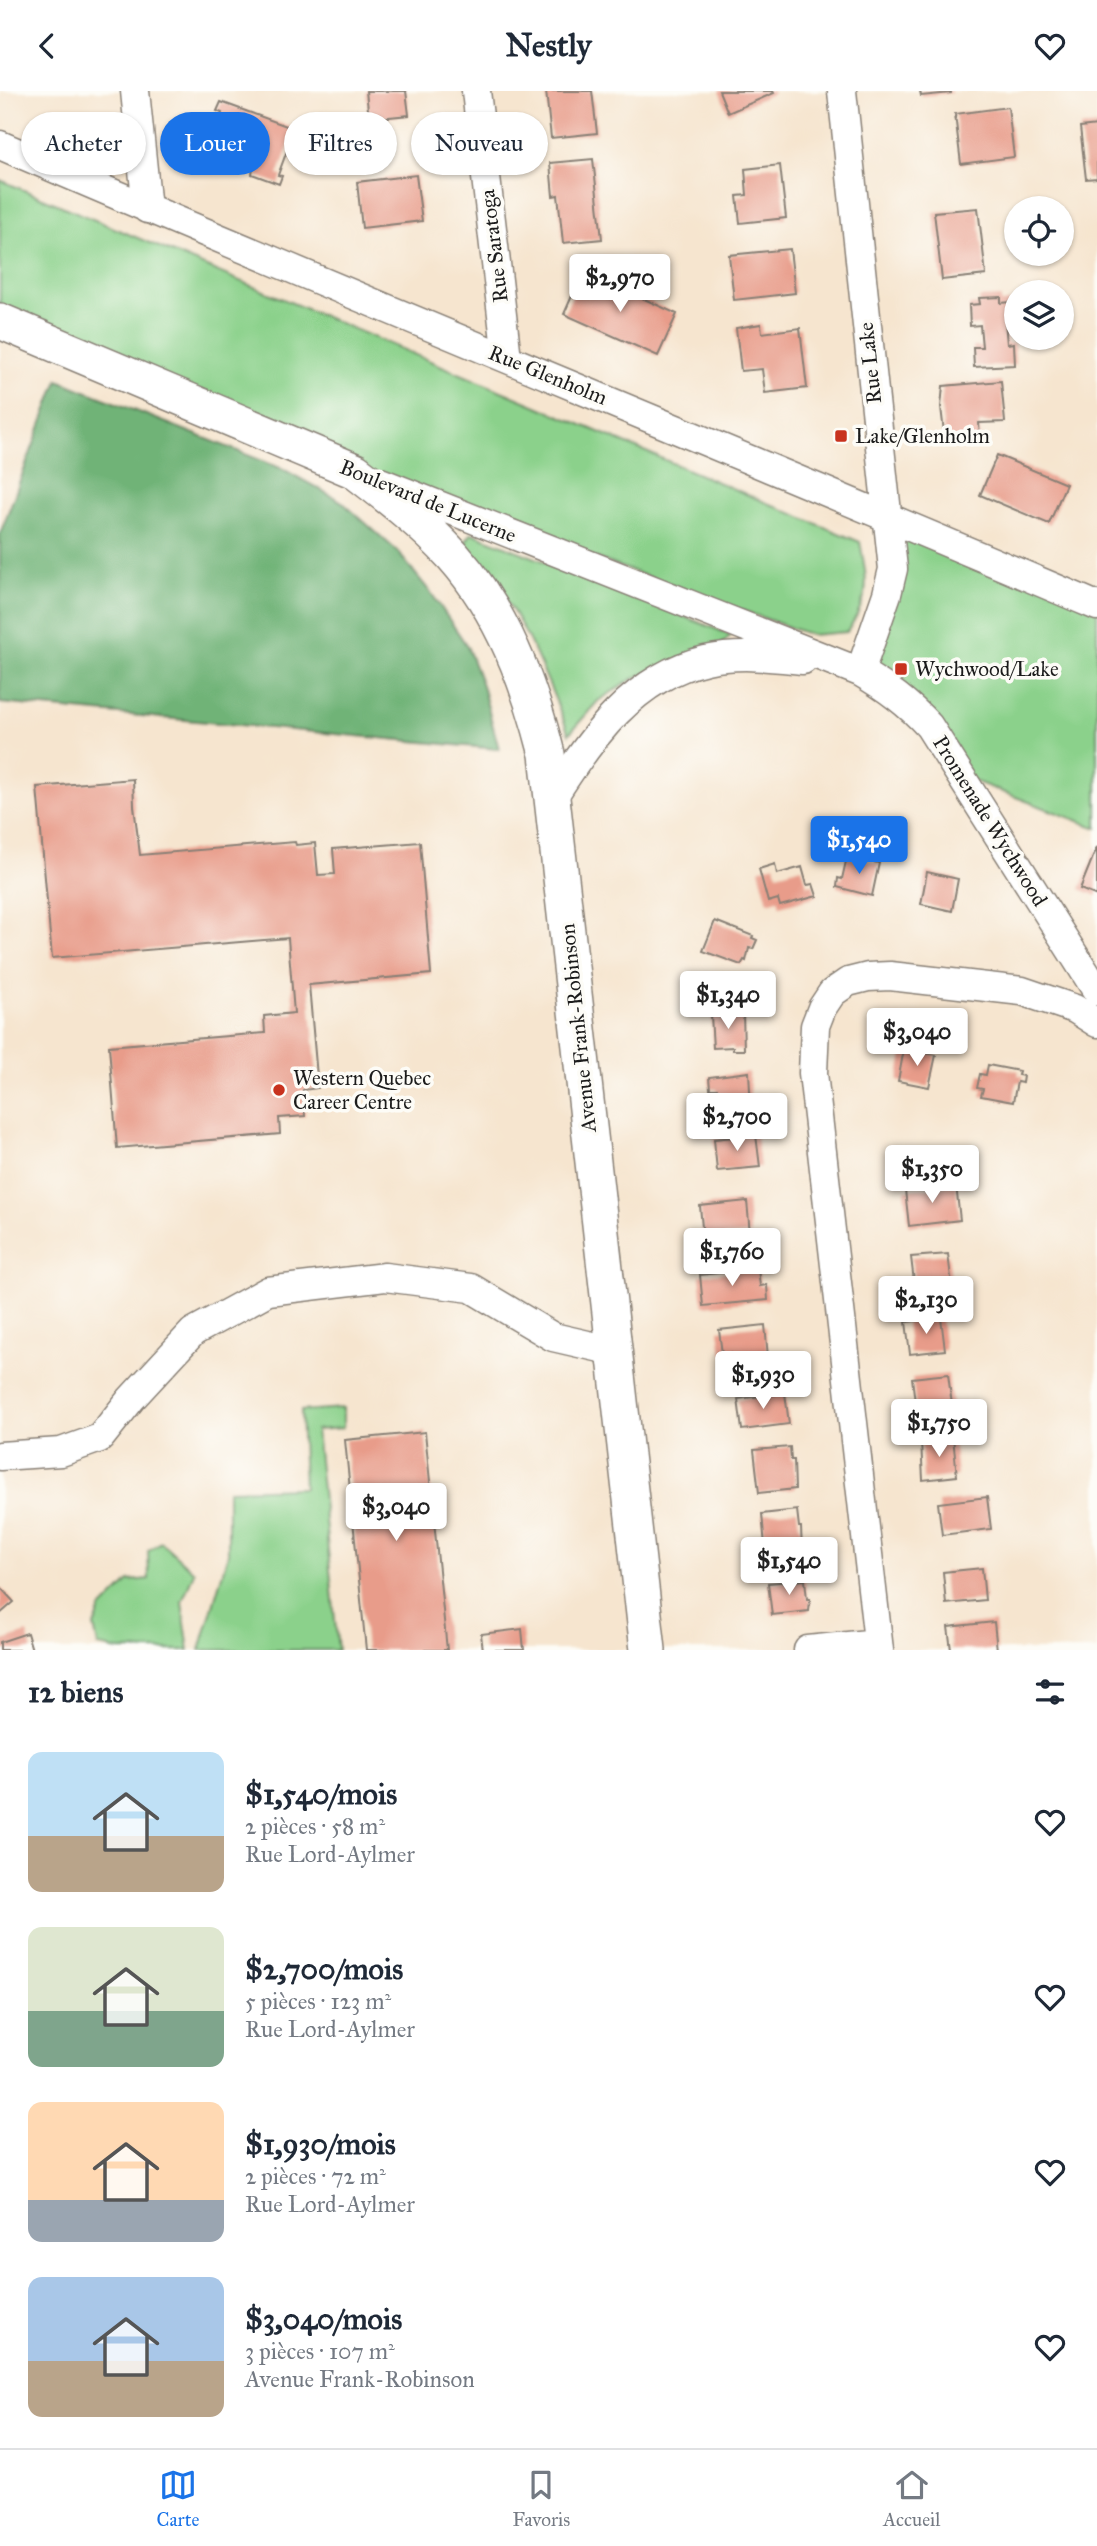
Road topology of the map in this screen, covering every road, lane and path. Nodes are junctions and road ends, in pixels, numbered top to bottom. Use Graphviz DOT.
graph roads {
  1 [pos="135,91"];
  2 [pos="476,91"];
  3 [pos="842,91"];
  4 [pos="0,145"];
  5 [pos="147,209"];
  6 [pos="0,321"];
  7 [pos="507,358"];
  8 [pos="355,471"];
  9 [pos="886,516"];
  10 [pos="1097,606"];
  11 [pos="860,672"];
  12 [pos="552,797"];
  13 [pos="1097,991"];
  14 [pos="1097,1023"];
  15 [pos="614,1351"];
  16 [pos="0,1456"];
  17 [pos="878,1646"];
  18 [pos="648,1650"];
  19 [pos="808,1650"];
  1 -- 5 [label="street"];
  2 -- 7 [label="street, Rue Saratoga"];
  3 -- 9 [label="street, Rue Lake"];
  4 -- 5 [label="street, Rue Glenholm"];
  5 -- 7 [label="street, Rue Glenholm"];
  6 -- 8 [label="main road, Boulevard de Lucerne"];
  7 -- 9 [label="street, Rue Glenholm"];
  8 -- 11 [label="street, Boulevard de Lucerne"];
  8 -- 12 [label="main road, Avenue Frank-Robinson"];
  9 -- 10 [label="street, Rue Glenholm"];
  9 -- 11 [label="street, Rue Lake"];
  11 -- 12 [label="street"];
  11 -- 13 [label="street, Promenade Wychwood"];
  12 -- 15 [label="main road, Avenue Frank-Robinson"];
  14 -- 17 [label="street"];
  15 -- 16 [label="street"];
  15 -- 18 [label="main road, Avenue Frank-Robinson"];
  17 -- 19 [label="street"];
}
